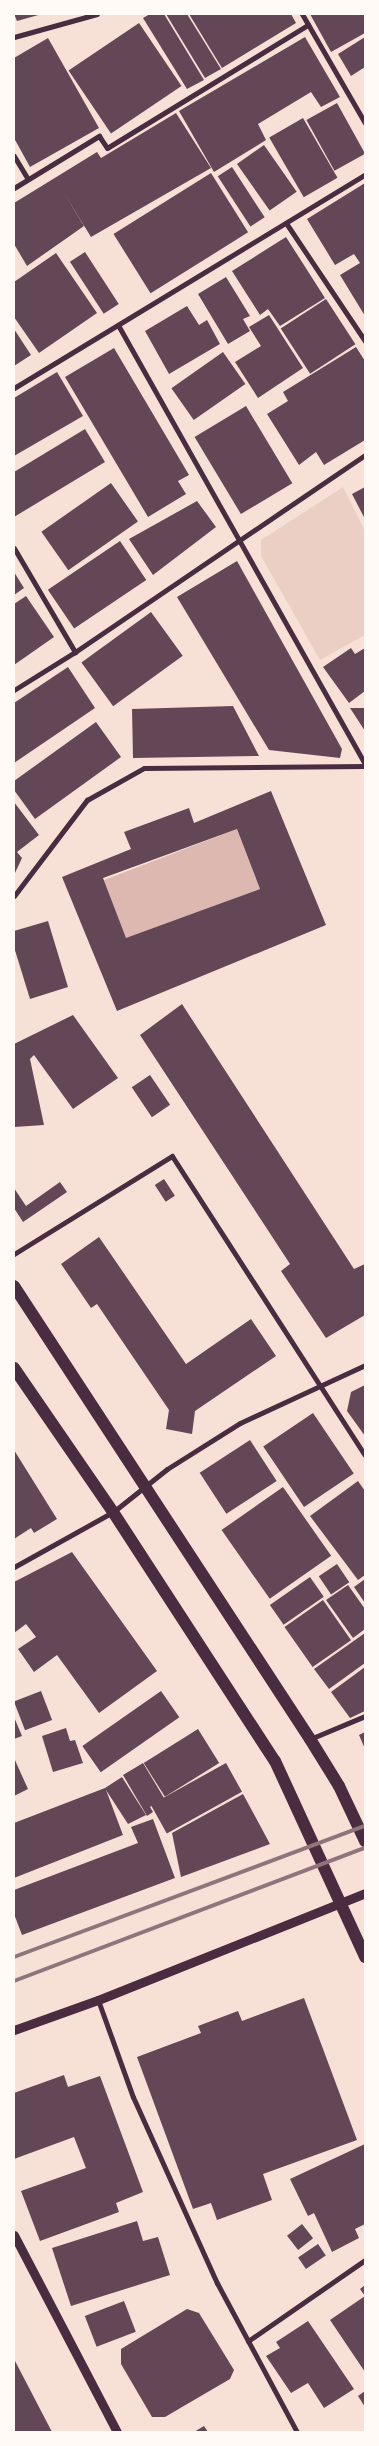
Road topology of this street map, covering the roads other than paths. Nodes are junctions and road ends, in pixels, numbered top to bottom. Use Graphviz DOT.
graph roads {
  1 [pos="96,14"];
  2 [pos="302,14"];
  3 [pos="308,25"];
  4 [pos="14,37"];
  5 [pos="365,123"];
  6 [pos="14,156"];
  7 [pos="365,175"];
  8 [pos="28,179"];
  9 [pos="14,188"];
  10 [pos="286,223"];
  11 [pos="118,325"];
  12 [pos="365,341"];
  13 [pos="14,388"];
  14 [pos="365,455"];
  15 [pos="240,540"];
  16 [pos="14,548"];
  17 [pos="76,652"];
  18 [pos="14,690"];
  19 [pos="365,765"];
  20 [pos="14,896"];
  21 [pos="14,1254"];
  22 [pos="14,1286"];
  23 [pos="365,1365"];
  24 [pos="14,1368"];
  25 [pos="320,1385"];
  26 [pos="365,1455"];
  27 [pos="147,1488"];
  28 [pos="113,1512"];
  29 [pos="14,1567"];
  30 [pos="365,1716"];
  31 [pos="310,1739"];
  32 [pos="365,1841"];
  33 [pos="365,1893"];
  34 [pos="342,1903"];
  35 [pos="365,1957"];
  36 [pos="98,2000"];
  37 [pos="14,2030"];
  38 [pos="14,2235"];
  39 [pos="365,2260"];
  40 [pos="248,2341"];
  41 [pos="117,2432"];
  42 [pos="297,2432"];
  1 -- 4 [label="street"];
  2 -- 3 [label="street"];
  3 -- 5 [label="street"];
  3 -- 8 [label="street"];
  6 -- 8 [label="street"];
  7 -- 10 [label="street"];
  8 -- 9 [label="street"];
  10 -- 11 [label="street"];
  10 -- 12 [label="street"];
  11 -- 13 [label="street"];
  11 -- 15 [label="street"];
  14 -- 15 [label="street"];
  15 -- 17 [label="street"];
  15 -- 19 [label="street"];
  16 -- 17 [label="street"];
  17 -- 18 [label="street"];
  19 -- 20 [label="street"];
  21 -- 25 [label="street"];
  22 -- 27 [label="main road"];
  23 -- 25 [label="street"];
  24 -- 28 [label="main road"];
  25 -- 26 [label="street"];
  25 -- 27 [label="street"];
  27 -- 28 [label="street"];
  27 -- 31 [label="main road"];
  28 -- 29 [label="street"];
  28 -- 34 [label="main road"];
  30 -- 31 [label="street"];
  31 -- 32 [label="main road"];
  33 -- 34 [label="street"];
  34 -- 35 [label="main road"];
  34 -- 36 [label="street"];
  36 -- 37 [label="street"];
  36 -- 40 [label="street"];
  38 -- 41 [label="street"];
  39 -- 40 [label="street"];
  40 -- 42 [label="street"];
}
